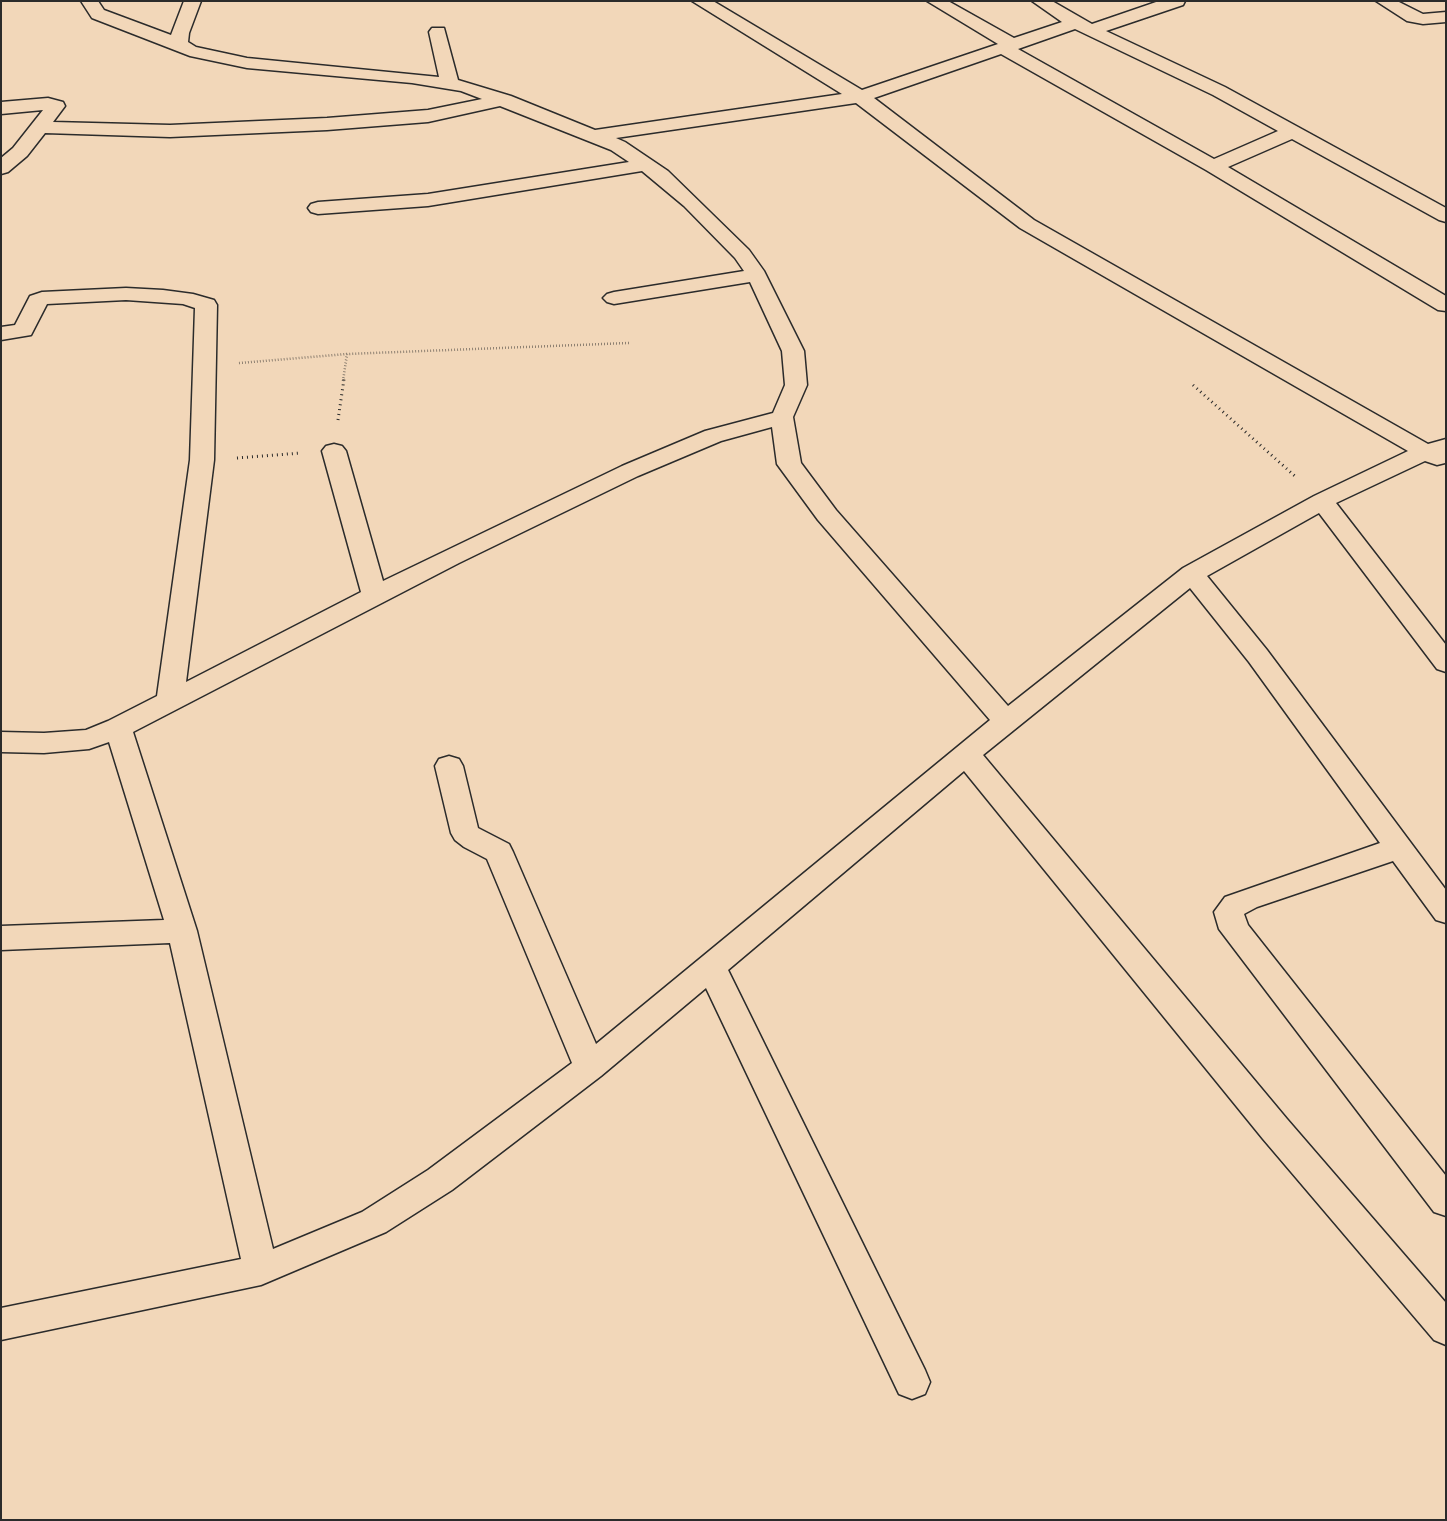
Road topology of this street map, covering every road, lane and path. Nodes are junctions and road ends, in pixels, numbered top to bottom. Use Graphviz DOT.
graph roads {
  1 [pos="89,1"];
  2 [pos="193,1"];
  3 [pos="700,1"];
  4 [pos="935,1"];
  5 [pos="1040,1"];
  6 [pos="1176,1"];
  7 [pos="1384,1"];
  8 [pos="1446,17"];
  9 [pos="1083,26"];
  10 [pos="438,32"];
  11 [pos="179,44"];
  12 [pos="1008,46"];
  13 [pos="450,83"];
  14 [pos="860,97"];
  15 [pos="504,100"];
  16 [pos="1,108"];
  17 [pos="40,126"];
  18 [pos="1292,132"];
  19 [pos="593,136"];
  20 [pos="646,165"];
  21 [pos="1213,166"];
  22 [pos="1,168"];
  23 [pos="318,208"];
  24 [pos="1446,216"];
  25 [pos="757,275"];
  26 [pos="614,298"];
  27 [pos="1446,305"];
  28 [pos="1,334"];
  29 [pos="629,343"];
  30 [pos="347,354"];
  31 [pos="206,365"];
  32 [pos="1193,385"];
  33 [pos="782,417"];
  34 [pos="1436,448"];
  35 [pos="334,450"];
  36 [pos="202,460"];
  37 [pos="1446,466"];
  38 [pos="1322,501"];
  39 [pos="1192,574"];
  40 [pos="375,596"];
  41 [pos="1446,663"];
  42 [pos="170,702"];
  43 [pos="1006,722"];
  44 [pos="118,728"];
  45 [pos="1,742"];
  46 [pos="966,754"];
  47 [pos="449,766"];
  48 [pos="1398,848"];
  49 [pos="1446,912"];
  50 [pos="182,930"];
  51 [pos="1,938"];
  52 [pos="711,966"];
  53 [pos="590,1067"];
  54 [pos="1446,1202"];
  55 [pos="262,1270"];
  56 [pos="1,1324"];
  57 [pos="1446,1329"];
  58 [pos="912,1382"];
  1 -- 11 [label="street"];
  2 -- 11 [label="street"];
  3 -- 14 [label="street"];
  4 -- 12 [label="street"];
  5 -- 9 [label="street"];
  6 -- 9 [label="street"];
  7 -- 8 [label="street"];
  9 -- 12 [label="street"];
  9 -- 18 [label="street"];
  10 -- 13 [label="street"];
  11 -- 13 [label="street"];
  12 -- 14 [label="street"];
  12 -- 21 [label="street"];
  13 -- 15 [label="street"];
  14 -- 19 [label="street"];
  14 -- 34 [label="street"];
  15 -- 17 [label="street"];
  15 -- 19 [label="street"];
  16 -- 17 [label="street"];
  17 -- 22 [label="street"];
  18 -- 21 [label="street"];
  18 -- 24 [label="street"];
  19 -- 20 [label="street"];
  20 -- 23 [label="street"];
  20 -- 25 [label="street"];
  21 -- 27 [label="street"];
  25 -- 26 [label="street"];
  25 -- 33 [label="street"];
  28 -- 31 [label="street"];
  29 -- 30 [label="path"];
  30 -- 31 [label="path"];
  30 -- 35 [label="path"];
  31 -- 36 [label="street"];
  32 -- 38 [label="path"];
  33 -- 40 [label="street"];
  33 -- 43 [label="street"];
  34 -- 37 [label="street"];
  34 -- 38 [label="street"];
  35 -- 36 [label="path"];
  35 -- 40 [label="street"];
  36 -- 42 [label="street"];
  38 -- 39 [label="street"];
  38 -- 41 [label="street"];
  39 -- 43 [label="street"];
  39 -- 48 [label="street"];
  40 -- 42 [label="street"];
  42 -- 44 [label="street"];
  43 -- 46 [label="street"];
  44 -- 45 [label="street"];
  44 -- 50 [label="street"];
  46 -- 52 [label="street"];
  46 -- 57 [label="street"];
  47 -- 53 [label="street"];
  48 -- 49 [label="street"];
  48 -- 54 [label="street"];
  50 -- 51 [label="street"];
  50 -- 55 [label="street"];
  52 -- 53 [label="street"];
  52 -- 58 [label="street"];
  53 -- 55 [label="street"];
  55 -- 56 [label="street"];
}
